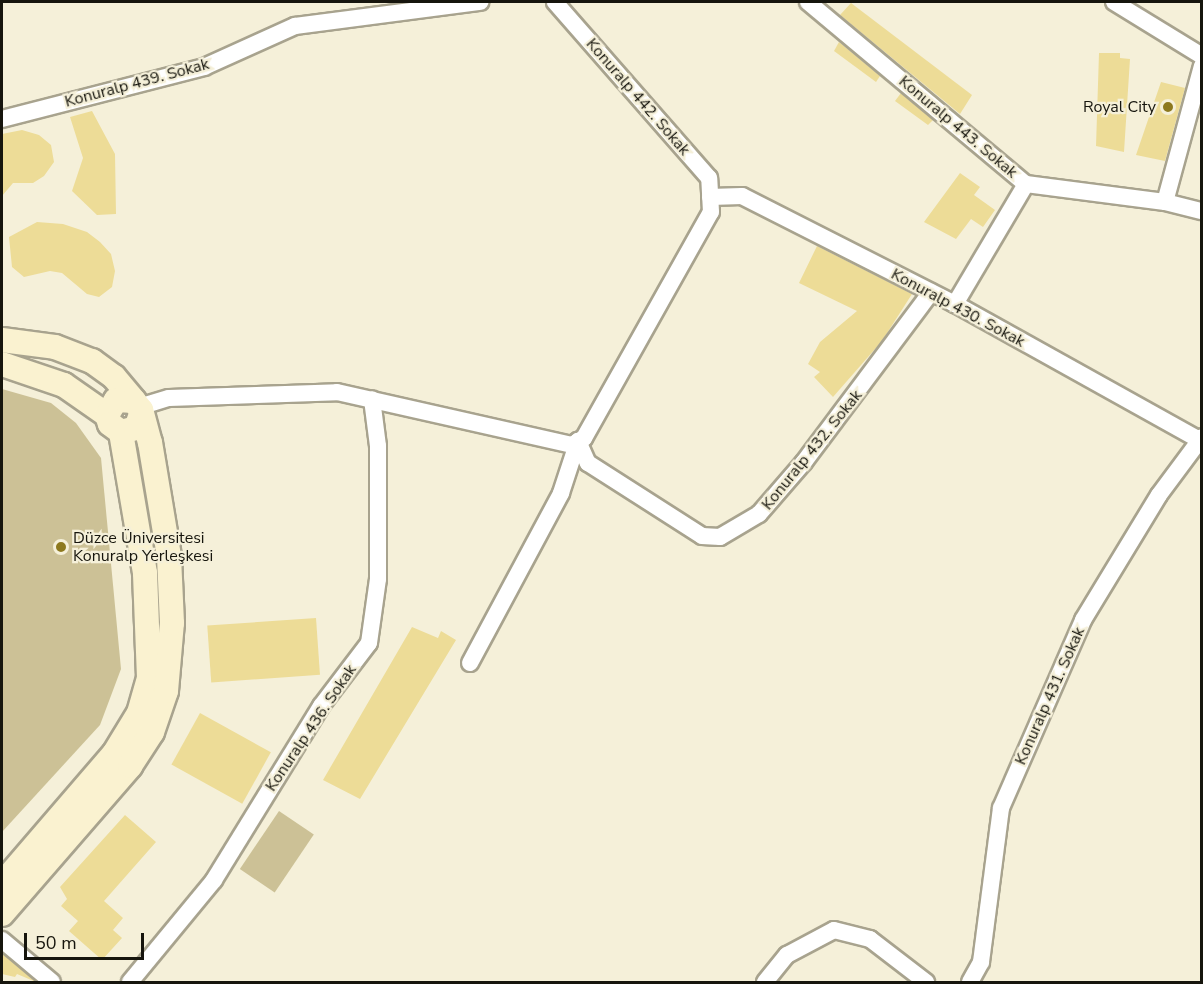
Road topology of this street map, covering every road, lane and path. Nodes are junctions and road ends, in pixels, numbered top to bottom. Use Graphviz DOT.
graph roads {
  1 [pos="480,2"];
  2 [pos="555,2"];
  3 [pos="1114,2"];
  4 [pos="814,4"];
  5 [pos="1202,56"];
  6 [pos="1202,66"];
  7 [pos="2,119"];
  8 [pos="1026,184"];
  9 [pos="710,197"];
  10 [pos="1165,202"];
  11 [pos="1202,211"];
  12 [pos="931,292"];
  13 [pos="955,304"];
  14 [pos="2,340"];
  15 [pos="2,364"];
  16 [pos="372,399"];
  17 [pos="138,407"];
  18 [pos="114,424"];
  19 [pos="1200,439"];
  20 [pos="578,441"];
  21 [pos="470,663"];
  22 [pos="2,884"];
  23 [pos="2,914"];
  24 [pos="2,940"];
  25 [pos="52,982"];
  26 [pos="130,982"];
  27 [pos="765,982"];
  28 [pos="926,982"];
  29 [pos="970,982"];
  1 -- 7 [label="street, Konuralp 439. Sokak"];
  2 -- 9 [label="street, Konuralp 442. Sokak"];
  3 -- 5 [label="street"];
  4 -- 8 [label="street, Konuralp 443. Sokak"];
  6 -- 10 [label="street"];
  8 -- 10 [label="street, Konuralp 443. Sokak"];
  8 -- 13 [label="street"];
  9 -- 12 [label="street, Konuralp 430. Sokak"];
  9 -- 20 [label="street"];
  10 -- 11 [label="street, Konuralp 443. Sokak"];
  12 -- 13 [label="street, Konuralp 430. Sokak"];
  12 -- 20 [label="street, Konuralp 432. Sokak"];
  13 -- 19 [label="street, Konuralp 430. Sokak"];
  14 -- 17 [label="main road"];
  15 -- 18 [label="main road"];
  16 -- 17 [label="street"];
  16 -- 20 [label="street"];
  16 -- 26 [label="street, Konuralp 436. Sokak"];
  17 -- 18 [label="main road"];
  17 -- 23 [label="main road"];
  18 -- 22 [label="main road"];
  19 -- 29 [label="street, Konuralp 431. Sokak"];
  20 -- 21 [label="street"];
  24 -- 25 [label="street"];
  27 -- 28 [label="street"];
}
